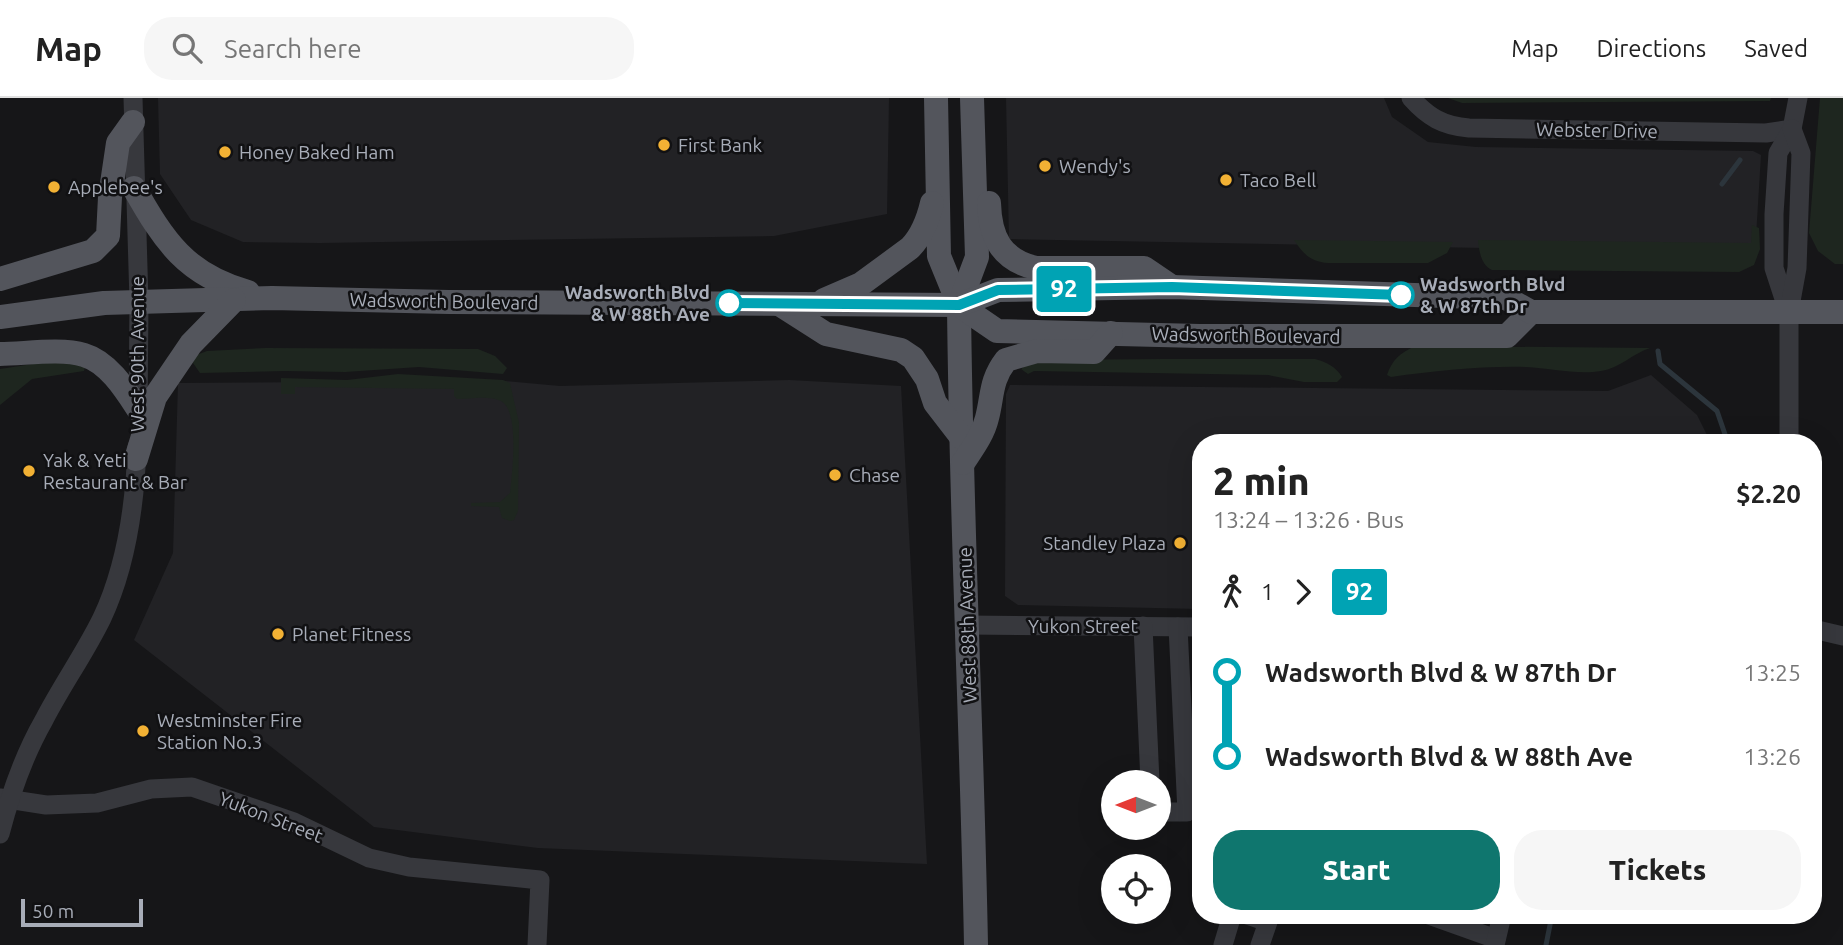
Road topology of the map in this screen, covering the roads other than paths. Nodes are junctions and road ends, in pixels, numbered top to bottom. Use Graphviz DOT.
graph roads {
  1 [pos="936,98"];
  2 [pos="972,98"];
  3 [pos="1411,98"];
  4 [pos="1798,98"];
  5 [pos="133,110"];
  6 [pos="1792,129"];
  7 [pos="974,160"];
  8 [pos="937,180"];
  9 [pos="134,188"];
  10 [pos="0,279"];
  11 [pos="1172,287"];
  12 [pos="272,298"];
  13 [pos="234,299"];
  14 [pos="139,302"];
  15 [pos="778,304"];
  16 [pos="813,304"];
  17 [pos="959,305"];
  18 [pos="1789,312"];
  19 [pos="1531,313"];
  20 [pos="1843,313"];
  21 [pos="0,317"];
  22 [pos="1111,333"];
  23 [pos="0,354"];
  24 [pos="138,409"];
  25 [pos="1789,434"];
  26 [pos="963,451"];
  27 [pos="136,458"];
  28 [pos="965,625"];
  29 [pos="1143,626"];
  30 [pos="1178,627"];
  31 [pos="1192,627"];
  32 [pos="1822,631"];
  33 [pos="1843,636"];
  34 [pos="1149,770"];
  35 [pos="4,799"];
  36 [pos="1171,813"];
  37 [pos="0,834"];
  38 [pos="1229,924"];
  39 [pos="1267,924"];
  40 [pos="1451,924"];
  41 [pos="1500,924"];
  42 [pos="1495,942"];
  43 [pos="537,945"];
  44 [pos="976,945"];
  45 [pos="1223,945"];
  46 [pos="1260,945"];
  1 -- 8 [label="main road, West 88th Avenue"];
  2 -- 7 [label="main road, West 88th Avenue"];
  3 -- 6 [label="street, Webster Drive"];
  4 -- 6 [label="street"];
  5 -- 9 [label="street, West 90th Avenue"];
  5 -- 10 [label="main road"];
  6 -- 18 [label="street"];
  7 -- 11 [label="main road"];
  7 -- 17 [label="main road, West 88th Avenue"];
  8 -- 16 [label="main road"];
  8 -- 17 [label="main road, West 88th Avenue"];
  9 -- 12 [label="main road"];
  9 -- 14 [label="street, West 90th Avenue"];
  11 -- 17 [label="main road, Wadsworth Boulevard"];
  11 -- 19 [label="main road, Wadsworth Boulevard"];
  12 -- 13 [label="main road, Wadsworth Boulevard"];
  12 -- 15 [label="main road, Wadsworth Boulevard"];
  13 -- 14 [label="main road, Wadsworth Boulevard"];
  13 -- 27 [label="main road"];
  14 -- 21 [label="main road, Wadsworth Boulevard"];
  14 -- 24 [label="street, West 90th Avenue"];
  15 -- 16 [label="main road, Wadsworth Boulevard"];
  15 -- 26 [label="main road"];
  16 -- 17 [label="main road, Wadsworth Boulevard"];
  17 -- 22 [label="main road, Wadsworth Boulevard"];
  17 -- 26 [label="main road, West 88th Avenue"];
  18 -- 19 [label="main road, Wadsworth Boulevard"];
  18 -- 20 [label="main road, Wadsworth Boulevard"];
  18 -- 25 [label="street"];
  19 -- 22 [label="main road, Wadsworth Boulevard"];
  22 -- 26 [label="main road"];
  23 -- 24 [label="main road"];
  24 -- 27 [label="street, West 90th Avenue"];
  26 -- 28 [label="main road, West 88th Avenue"];
  27 -- 35 [label="street, West 90th Avenue"];
  28 -- 29 [label="street, Yukon Street"];
  28 -- 44 [label="main road, West 88th Avenue"];
  29 -- 30 [label="street, Yukon Street"];
  29 -- 34 [label="street"];
  30 -- 31 [label="street, Yukon Street"];
  30 -- 36 [label="street"];
  32 -- 33 [label="street"];
  35 -- 37 [label="street, West 90th Avenue"];
  35 -- 43 [label="street, Yukon Street"];
  38 -- 45 [label="street"];
  39 -- 46 [label="street"];
  40 -- 42 [label="street"];
  41 -- 42 [label="street"];
}
